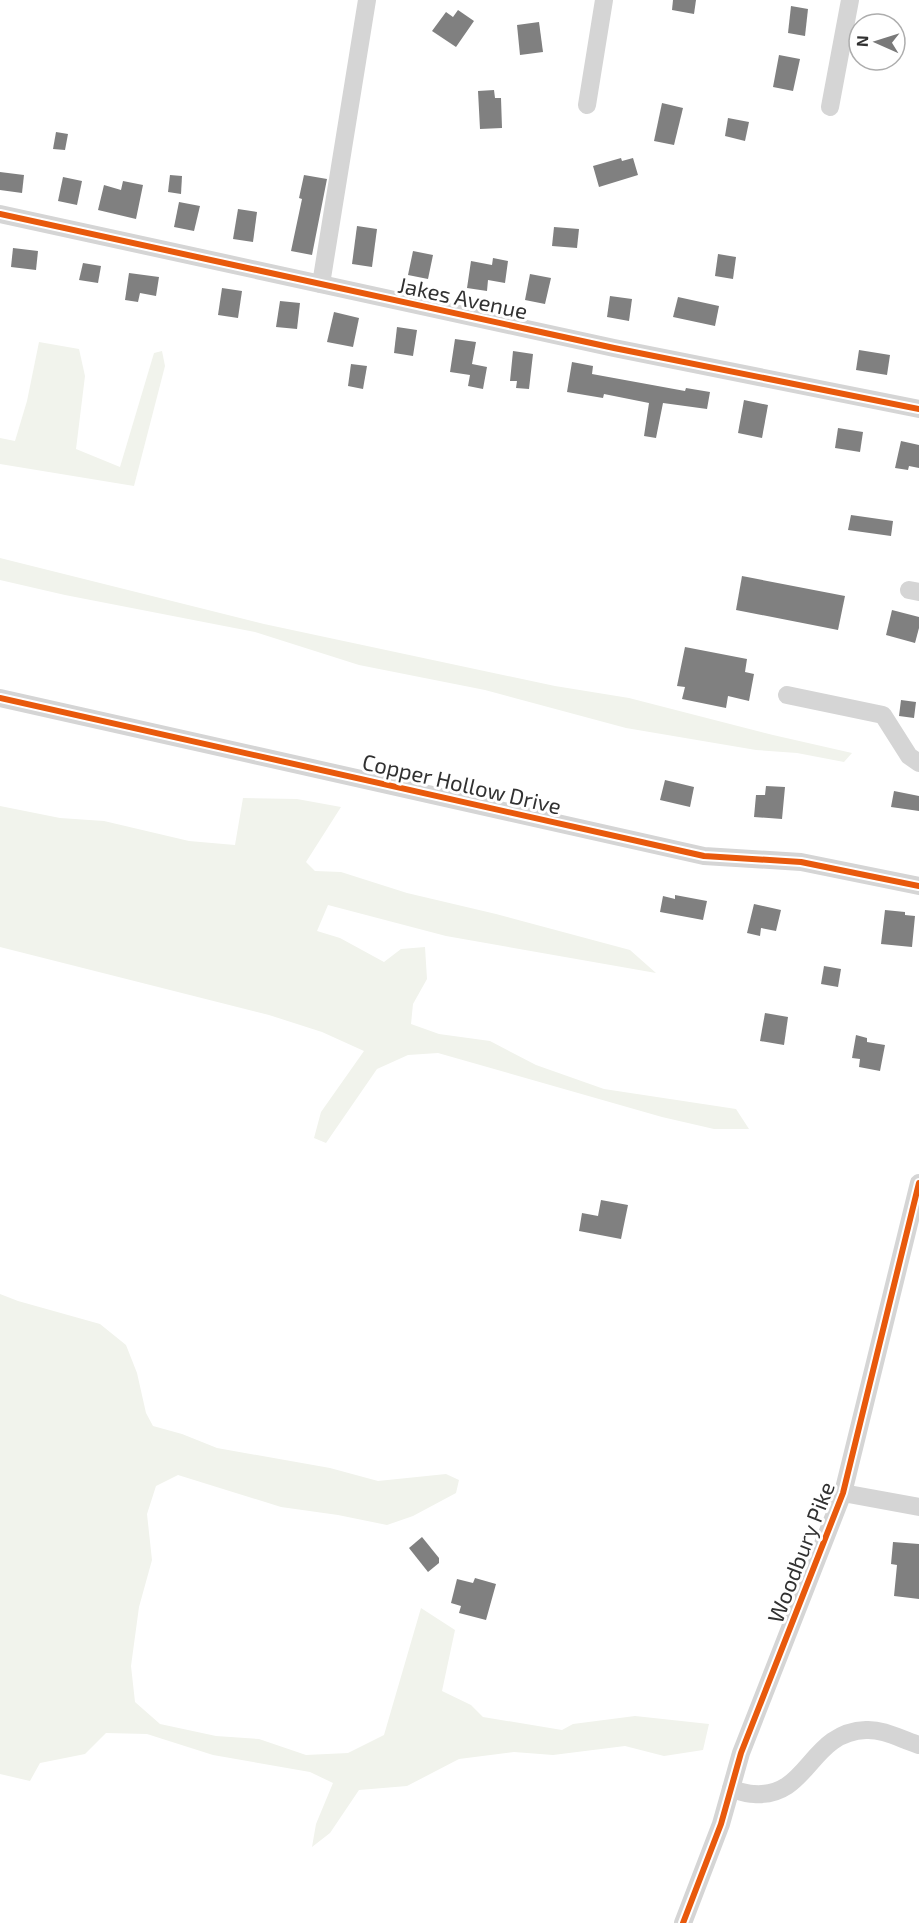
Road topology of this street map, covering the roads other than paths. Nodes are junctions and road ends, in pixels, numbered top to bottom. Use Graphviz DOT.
graph roads {
  1 [pos="367,0"];
  2 [pos="604,0"];
  3 [pos="850,0"];
  4 [pos="587,105"];
  5 [pos="830,107"];
  6 [pos="0,214"];
  7 [pos="321,284"];
  8 [pos="919,409"];
  9 [pos="787,695"];
  10 [pos="0,698"];
  11 [pos="919,763"];
  12 [pos="919,886"];
  13 [pos="919,1183"];
  14 [pos="843,1493"];
  15 [pos="919,1508"];
  16 [pos="919,1745"];
  17 [pos="731,1789"];
  18 [pos="683,1923"];
  1 -- 7 [label="street"];
  2 -- 4 [label="street"];
  3 -- 5 [label="street"];
  6 -- 7 [label="street, Jakes Avenue"];
  7 -- 8 [label="street, Jakes Avenue"];
  9 -- 11 [label="street"];
  10 -- 12 [label="street, Copper Hollow Drive"];
  13 -- 14 [label="street, Woodbury Pike"];
  14 -- 15 [label="street"];
  14 -- 17 [label="street, Woodbury Pike"];
  16 -- 17 [label="street"];
  17 -- 18 [label="street, Woodbury Pike"];
}
